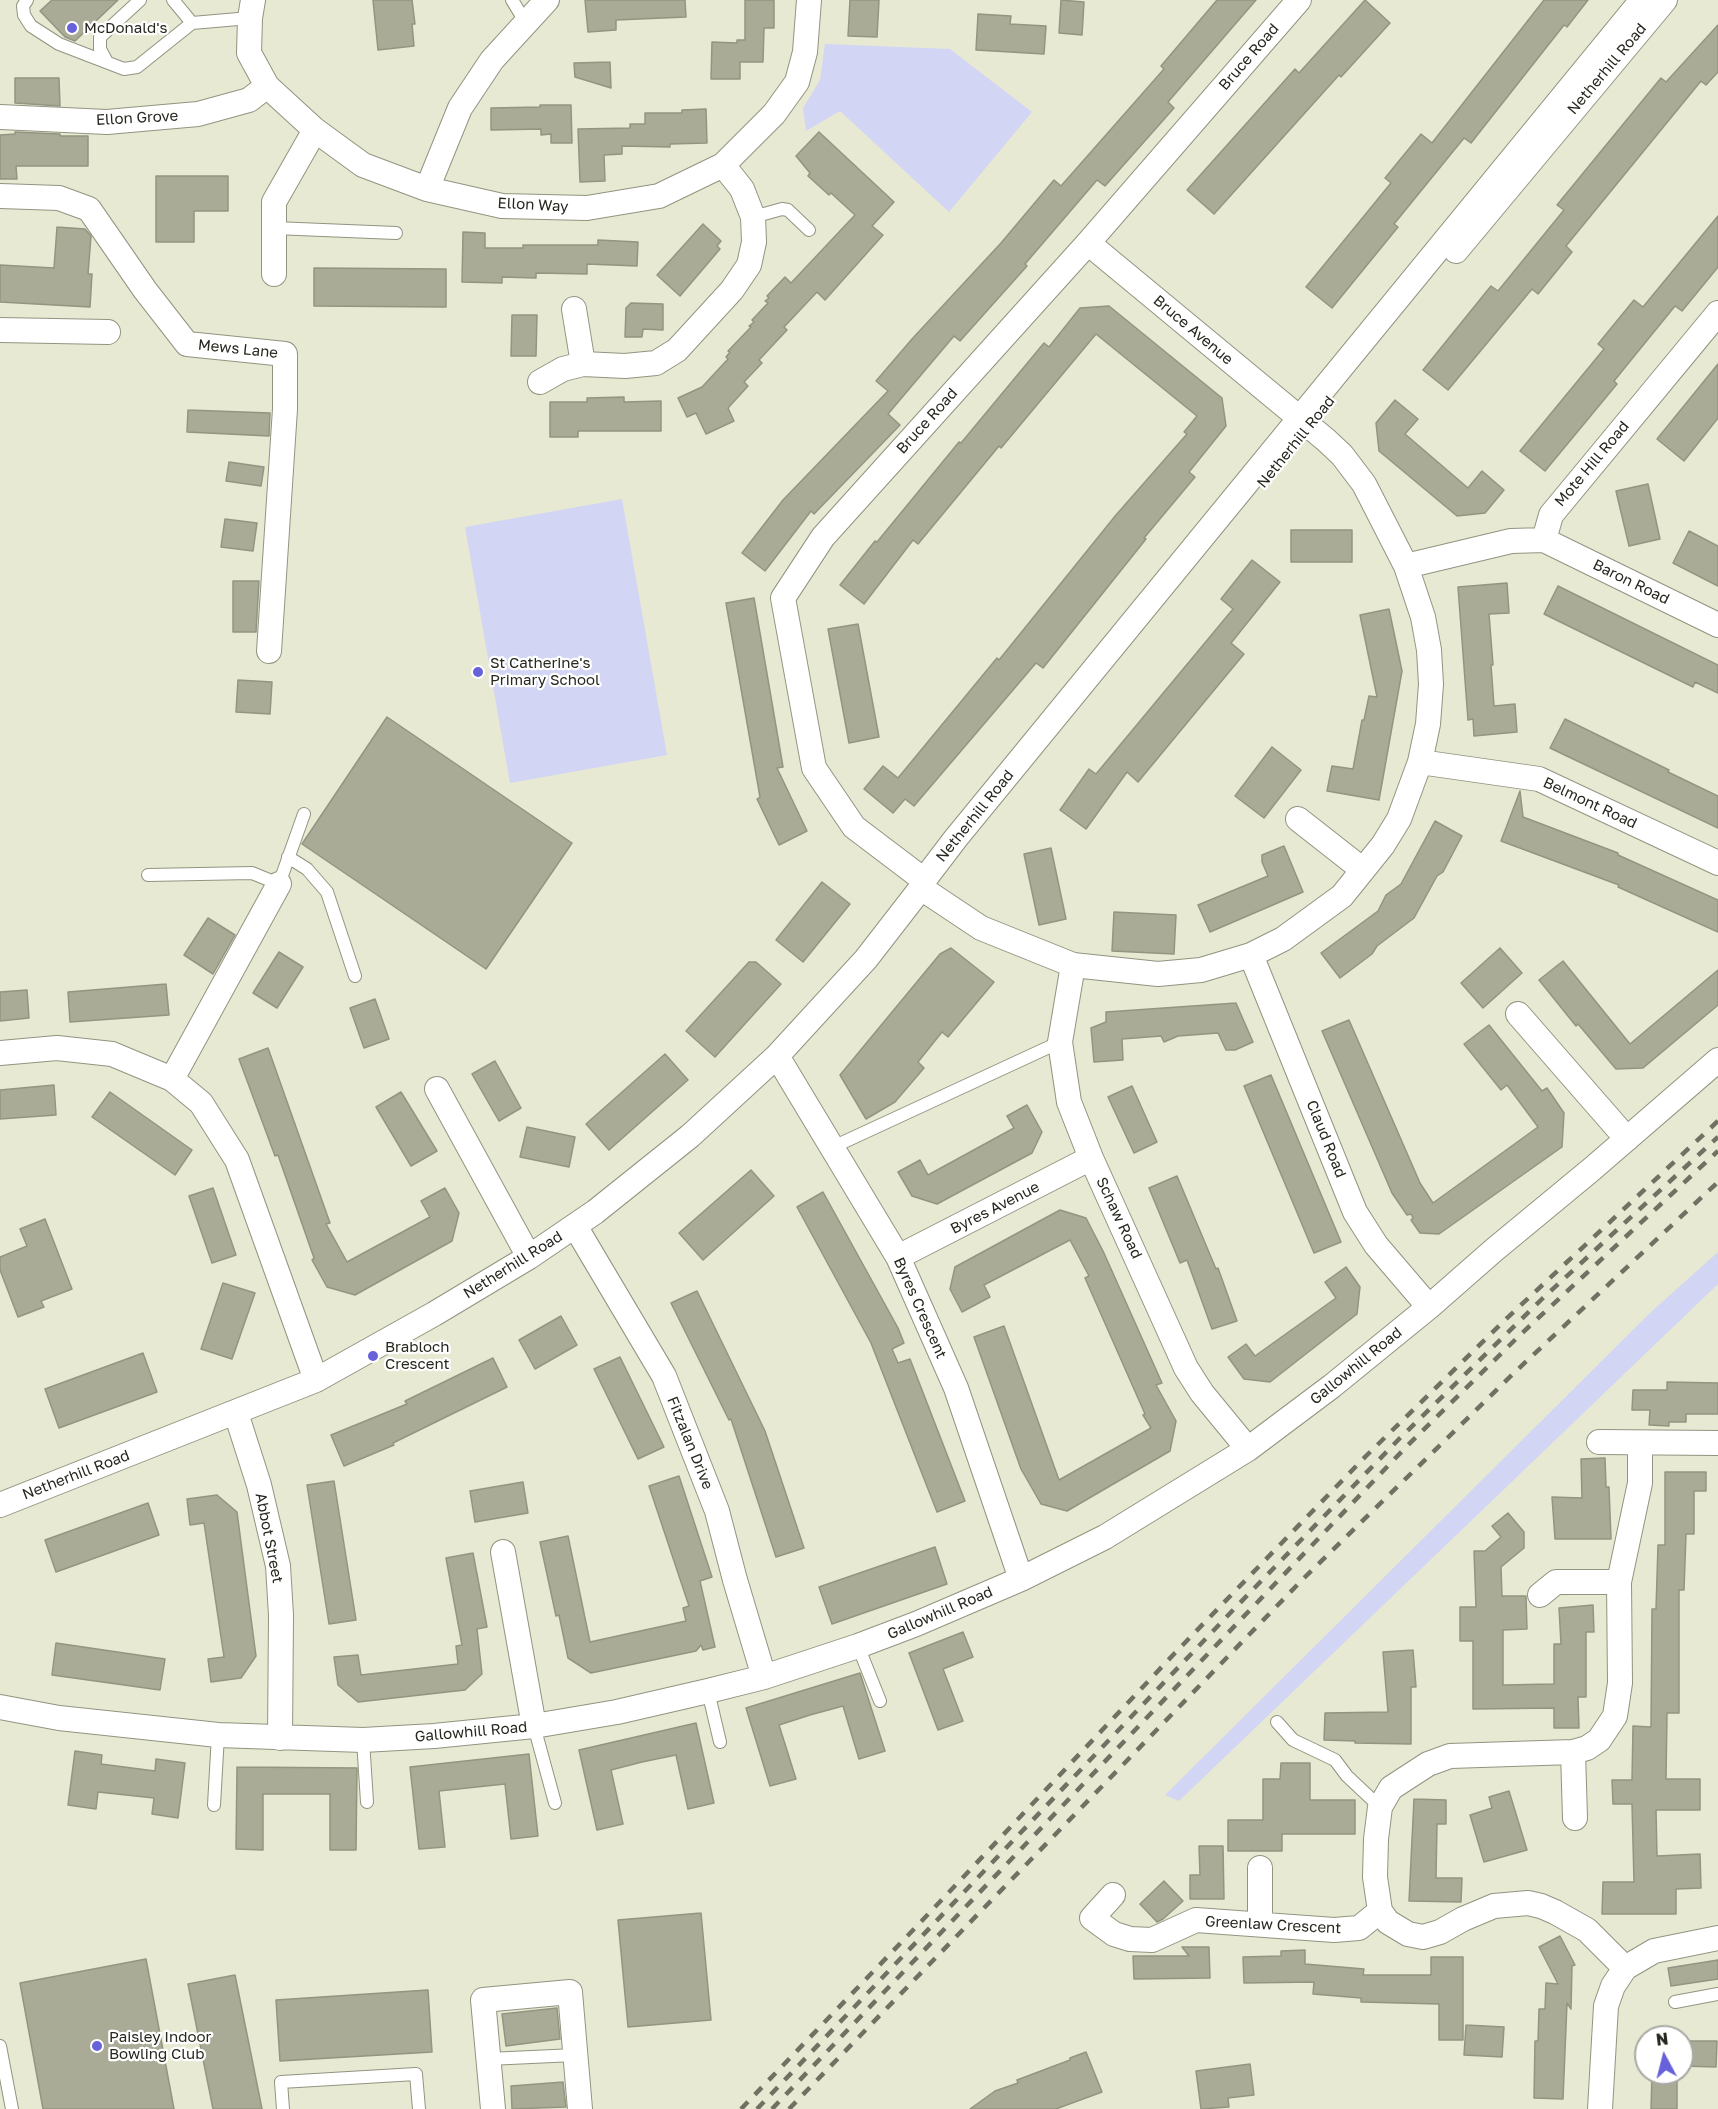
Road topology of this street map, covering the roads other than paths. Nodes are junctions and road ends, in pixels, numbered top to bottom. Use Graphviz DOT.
graph roads {
  1 [pos="27,0"];
  2 [pos="140,0"];
  3 [pos="173,0"];
  4 [pos="512,0"];
  5 [pos="547,0"];
  6 [pos="809,0"];
  7 [pos="1299,0"];
  8 [pos="1642,0"];
  9 [pos="1665,0"];
  10 [pos="251,9"];
  11 [pos="192,23"];
  12 [pos="526,23"];
  13 [pos="107,62"];
  14 [pos="267,86"];
  15 [pos="0,117"];
  16 [pos="315,130"];
  17 [pos="723,165"];
  18 [pos="427,189"];
  19 [pos="0,196"];
  20 [pos="753,217"];
  21 [pos="274,228"];
  22 [pos="809,230"];
  23 [pos="396,233"];
  24 [pos="1088,243"];
  25 [pos="274,274"];
  26 [pos="574,309"];
  27 [pos="1718,313"];
  28 [pos="0,330"];
  29 [pos="108,332"];
  30 [pos="583,364"];
  31 [pos="540,382"];
  32 [pos="1303,422"];
  33 [pos="1544,540"];
  34 [pos="1406,566"];
  35 [pos="1718,625"];
  36 [pos="269,651"];
  37 [pos="1420,762"];
  38 [pos="304,814"];
  39 [pos="1298,819"];
  40 [pos="288,857"];
  41 [pos="1718,863"];
  42 [pos="1363,870"];
  43 [pos="148,875"];
  44 [pos="279,884"];
  45 [pos="923,884"];
  46 [pos="1251,955"];
  47 [pos="1073,965"];
  48 [pos="355,975"];
  49 [pos="1518,1014"];
  50 [pos="1060,1041"];
  51 [pos="0,1053"];
  52 [pos="777,1056"];
  53 [pos="1718,1060"];
  54 [pos="172,1079"];
  55 [pos="436,1089"];
  56 [pos="1627,1139"];
  57 [pos="833,1147"];
  58 [pos="1092,1158"];
  59 [pos="575,1226"];
  60 [pos="529,1257"];
  61 [pos="897,1257"];
  62 [pos="1429,1307"];
  63 [pos="316,1380"];
  64 [pos="236,1413"];
  65 [pos="1599,1442"];
  66 [pos="1640,1443"];
  67 [pos="1718,1443"];
  68 [pos="1248,1449"];
  69 [pos="0,1504"];
  70 [pos="503,1552"];
  71 [pos="1021,1578"];
  72 [pos="1619,1582"];
  73 [pos="1539,1595"];
  74 [pos="858,1646"];
  75 [pos="764,1677"];
  76 [pos="708,1691"];
  77 [pos="880,1701"];
  78 [pos="0,1707"];
  79 [pos="1277,1722"];
  80 [pos="534,1726"];
  81 [pos="218,1735"];
  82 [pos="280,1738"];
  83 [pos="363,1740"];
  84 [pos="720,1742"];
  85 [pos="1573,1752"];
  86 [pos="367,1802"];
  87 [pos="555,1803"];
  88 [pos="214,1805"];
  89 [pos="1380,1807"];
  90 [pos="1575,1818"];
  91 [pos="1260,1868"];
  92 [pos="1113,1895"];
  93 [pos="1380,1911"];
  94 [pos="1260,1924"];
  95 [pos="1718,1938"];
  96 [pos="1625,1968"];
  97 [pos="1718,1994"];
  98 [pos="1674,2002"];
  99 [pos="0,2046"];
  100 [pos="575,2055"];
  101 [pos="488,2059"];
  102 [pos="12,2109"];
  103 [pos="283,2109"];
  104 [pos="419,2109"];
  105 [pos="493,2109"];
  106 [pos="580,2109"];
  107 [pos="1600,2109"];
  1 -- 13 [label="lane"];
  2 -- 13 [label="lane"];
  3 -- 11 [label="lane"];
  4 -- 12 [label="lane"];
  5 -- 12 [label="street"];
  6 -- 17 [label="street, Ellon Way"];
  7 -- 24 [label="street, Bruce Road"];
  8 -- 32 [label="street, Netherhill Road"];
  9 -- 32 [label="street, Netherhill Road"];
  10 -- 11 [label="lane"];
  10 -- 14 [label="street, Ellon Way"];
  11 -- 13 [label="lane"];
  12 -- 18 [label="street"];
  14 -- 15 [label="street, Ellon Grove"];
  14 -- 16 [label="street, Ellon Way"];
  16 -- 18 [label="street, Ellon Way"];
  16 -- 21 [label="street"];
  17 -- 18 [label="street, Ellon Way"];
  17 -- 20 [label="street"];
  19 -- 36 [label="street, Mews Lane"];
  20 -- 22 [label="lane"];
  20 -- 30 [label="street"];
  21 -- 23 [label="lane"];
  21 -- 25 [label="street"];
  24 -- 32 [label="street, Bruce Avenue"];
  24 -- 45 [label="street, Bruce Road"];
  26 -- 30 [label="street"];
  27 -- 33 [label="street, Mote Hill Road"];
  28 -- 29 [label="street"];
  30 -- 31 [label="street"];
  32 -- 34 [label="street, Bruce Avenue"];
  32 -- 45 [label="street, Netherhill Road"];
  33 -- 34 [label="street"];
  33 -- 35 [label="street, Baron Road"];
  34 -- 37 [label="street, Bruce Avenue"];
  37 -- 41 [label="street, Belmont Road"];
  37 -- 42 [label="street, Bruce Avenue"];
  38 -- 40 [label="lane"];
  39 -- 42 [label="street"];
  40 -- 44 [label="lane"];
  40 -- 48 [label="lane"];
  42 -- 46 [label="street, Bruce Road"];
  43 -- 44 [label="lane"];
  44 -- 54 [label="street"];
  45 -- 47 [label="street, Bruce Road"];
  45 -- 52 [label="street, Netherhill Road"];
  46 -- 47 [label="street, Bruce Road"];
  46 -- 62 [label="street, Claud Road"];
  47 -- 50 [label="street, Schaw Road"];
  49 -- 56 [label="street"];
  50 -- 57 [label="lane"];
  50 -- 58 [label="street, Schaw Road"];
  51 -- 54 [label="street"];
  52 -- 57 [label="street, Byres Crescent"];
  52 -- 59 [label="street, Netherhill Road"];
  53 -- 56 [label="street, Gallowhill Road"];
  54 -- 63 [label="street"];
  55 -- 60 [label="street"];
  56 -- 62 [label="street, Gallowhill Road"];
  57 -- 61 [label="street, Byres Crescent"];
  58 -- 61 [label="street, Byres Avenue"];
  58 -- 68 [label="street, Schaw Road"];
  59 -- 60 [label="street, Netherhill Road"];
  59 -- 75 [label="street, Fitzalan Drive"];
  60 -- 63 [label="street, Netherhill Road"];
  61 -- 71 [label="street, Byres Crescent"];
  62 -- 68 [label="street, Gallowhill Road"];
  63 -- 64 [label="street, Netherhill Road"];
  64 -- 69 [label="street, Netherhill Road"];
  64 -- 82 [label="street, Abbot Street"];
  65 -- 66 [label="street"];
  66 -- 67 [label="street"];
  66 -- 72 [label="street"];
  68 -- 71 [label="street, Gallowhill Road"];
  70 -- 80 [label="street"];
  71 -- 74 [label="street, Gallowhill Road"];
  72 -- 73 [label="street"];
  72 -- 85 [label="street"];
  74 -- 75 [label="street, Gallowhill Road"];
  74 -- 77 [label="lane"];
  75 -- 76 [label="street, Gallowhill Road"];
  76 -- 80 [label="street, Gallowhill Road"];
  76 -- 84 [label="lane"];
  78 -- 81 [label="street, Gallowhill Road"];
  79 -- 89 [label="lane"];
  80 -- 83 [label="street, Gallowhill Road"];
  80 -- 87 [label="lane"];
  81 -- 82 [label="street, Gallowhill Road"];
  81 -- 88 [label="lane"];
  82 -- 83 [label="street, Gallowhill Road"];
  83 -- 86 [label="lane"];
  85 -- 89 [label="street"];
  85 -- 90 [label="street"];
  89 -- 93 [label="street"];
  91 -- 94 [label="street"];
  92 -- 94 [label="street, Greenlaw Crescent"];
  93 -- 94 [label="street, Greenlaw Crescent"];
  93 -- 96 [label="street"];
  95 -- 96 [label="street"];
  96 -- 107 [label="street"];
  97 -- 98 [label="lane"];
  99 -- 102 [label="lane"];
  100 -- 101 [label="lane"];
  100 -- 101 [label="street"];
  100 -- 106 [label="street"];
  101 -- 105 [label="street"];
  103 -- 104 [label="lane"];
}
